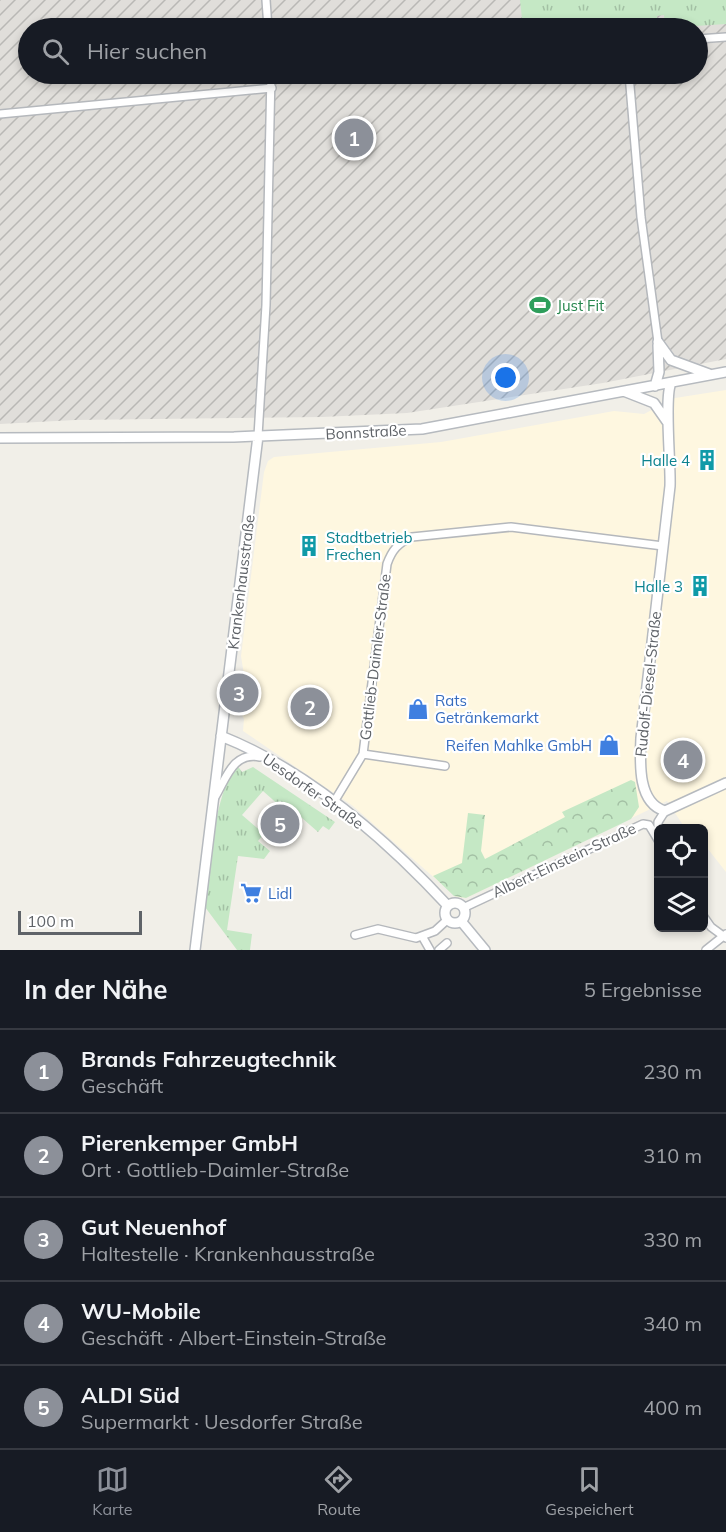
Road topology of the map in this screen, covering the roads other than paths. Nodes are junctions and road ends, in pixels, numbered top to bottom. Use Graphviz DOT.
graph roads {
  1 [pos="266,0"];
  2 [pos="267,18"];
  3 [pos="726,36"];
  4 [pos="708,38"];
  5 [pos="272,84"];
  6 [pos="630,84"];
  7 [pos="272,88"];
  8 [pos="0,114"];
  9 [pos="658,342"];
  10 [pos="726,372"];
  11 [pos="711,375"];
  12 [pos="672,383"];
  13 [pos="655,386"];
  14 [pos="624,392"];
  15 [pos="669,426"];
  16 [pos="258,436"];
  17 [pos="0,438"];
  18 [pos="663,546"];
  19 [pos="222,736"];
  20 [pos="363,754"];
  21 [pos="269,759"];
  22 [pos="444,766"];
  23 [pos="726,783"];
  24 [pos="214,800"];
  25 [pos="334,802"];
  26 [pos="665,811"];
  27 [pos="658,824"];
  28 [pos="654,833"];
  29 [pos="448,906"];
  30 [pos="463,908"];
  31 [pos="447,920"];
  32 [pos="461,921"];
  33 [pos="708,921"];
  34 [pos="355,935"];
  35 [pos="422,936"];
  36 [pos="725,936"];
  37 [pos="447,943"];
  38 [pos="195,950"];
  39 [pos="430,950"];
  40 [pos="439,950"];
  41 [pos="485,950"];
  42 [pos="706,950"];
  1 -- 2 [label="street"];
  3 -- 4 [label="street"];
  5 -- 7 [label="street"];
  6 -- 9 [label="street"];
  7 -- 8 [label="street"];
  7 -- 16 [label="street"];
  9 -- 11 [label="street"];
  9 -- 13 [label="street"];
  10 -- 11 [label="street, Bonnstraße"];
  11 -- 12 [label="street, Bonnstraße"];
  12 -- 13 [label="street, Bonnstraße"];
  12 -- 15 [label="street, Rudolf-Diesel-Straße"];
  13 -- 14 [label="street, Bonnstraße"];
  14 -- 15 [label="street"];
  14 -- 16 [label="street, Bonnstraße"];
  15 -- 18 [label="street, Rudolf-Diesel-Straße"];
  16 -- 17 [label="street, Bonnstraße"];
  16 -- 19 [label="street, Krankenhausstraße"];
  18 -- 20 [label="street, Gottlieb-Daimler-Straße"];
  18 -- 26 [label="street, Rudolf-Diesel-Straße"];
  19 -- 21 [label="street, Uesdorfer Straße"];
  19 -- 24 [label="street, Krankenhausstraße"];
  20 -- 22 [label="street, Gottlieb-Daimler-Straße"];
  20 -- 25 [label="street, Gottlieb-Daimler-Straße"];
  21 -- 24 [label="street, Krankenhausstraße"];
  21 -- 25 [label="street, Uesdorfer Straße"];
  23 -- 26 [label="street"];
  24 -- 38 [label="street, Krankenhausstraße"];
  25 -- 29 [label="street, Uesdorfer Straße"];
  26 -- 27 [label="street"];
  28 -- 30 [label="street, Albert-Einstein-Straße"];
  29 -- 30 [label="street"];
  29 -- 31 [label="street"];
  30 -- 32 [label="street"];
  31 -- 32 [label="street"];
  31 -- 35 [label="street"];
  32 -- 41 [label="street"];
  33 -- 36 [label="street"];
  34 -- 35 [label="street"];
  35 -- 39 [label="street"];
  36 -- 42 [label="street"];
  37 -- 40 [label="street"];
}
